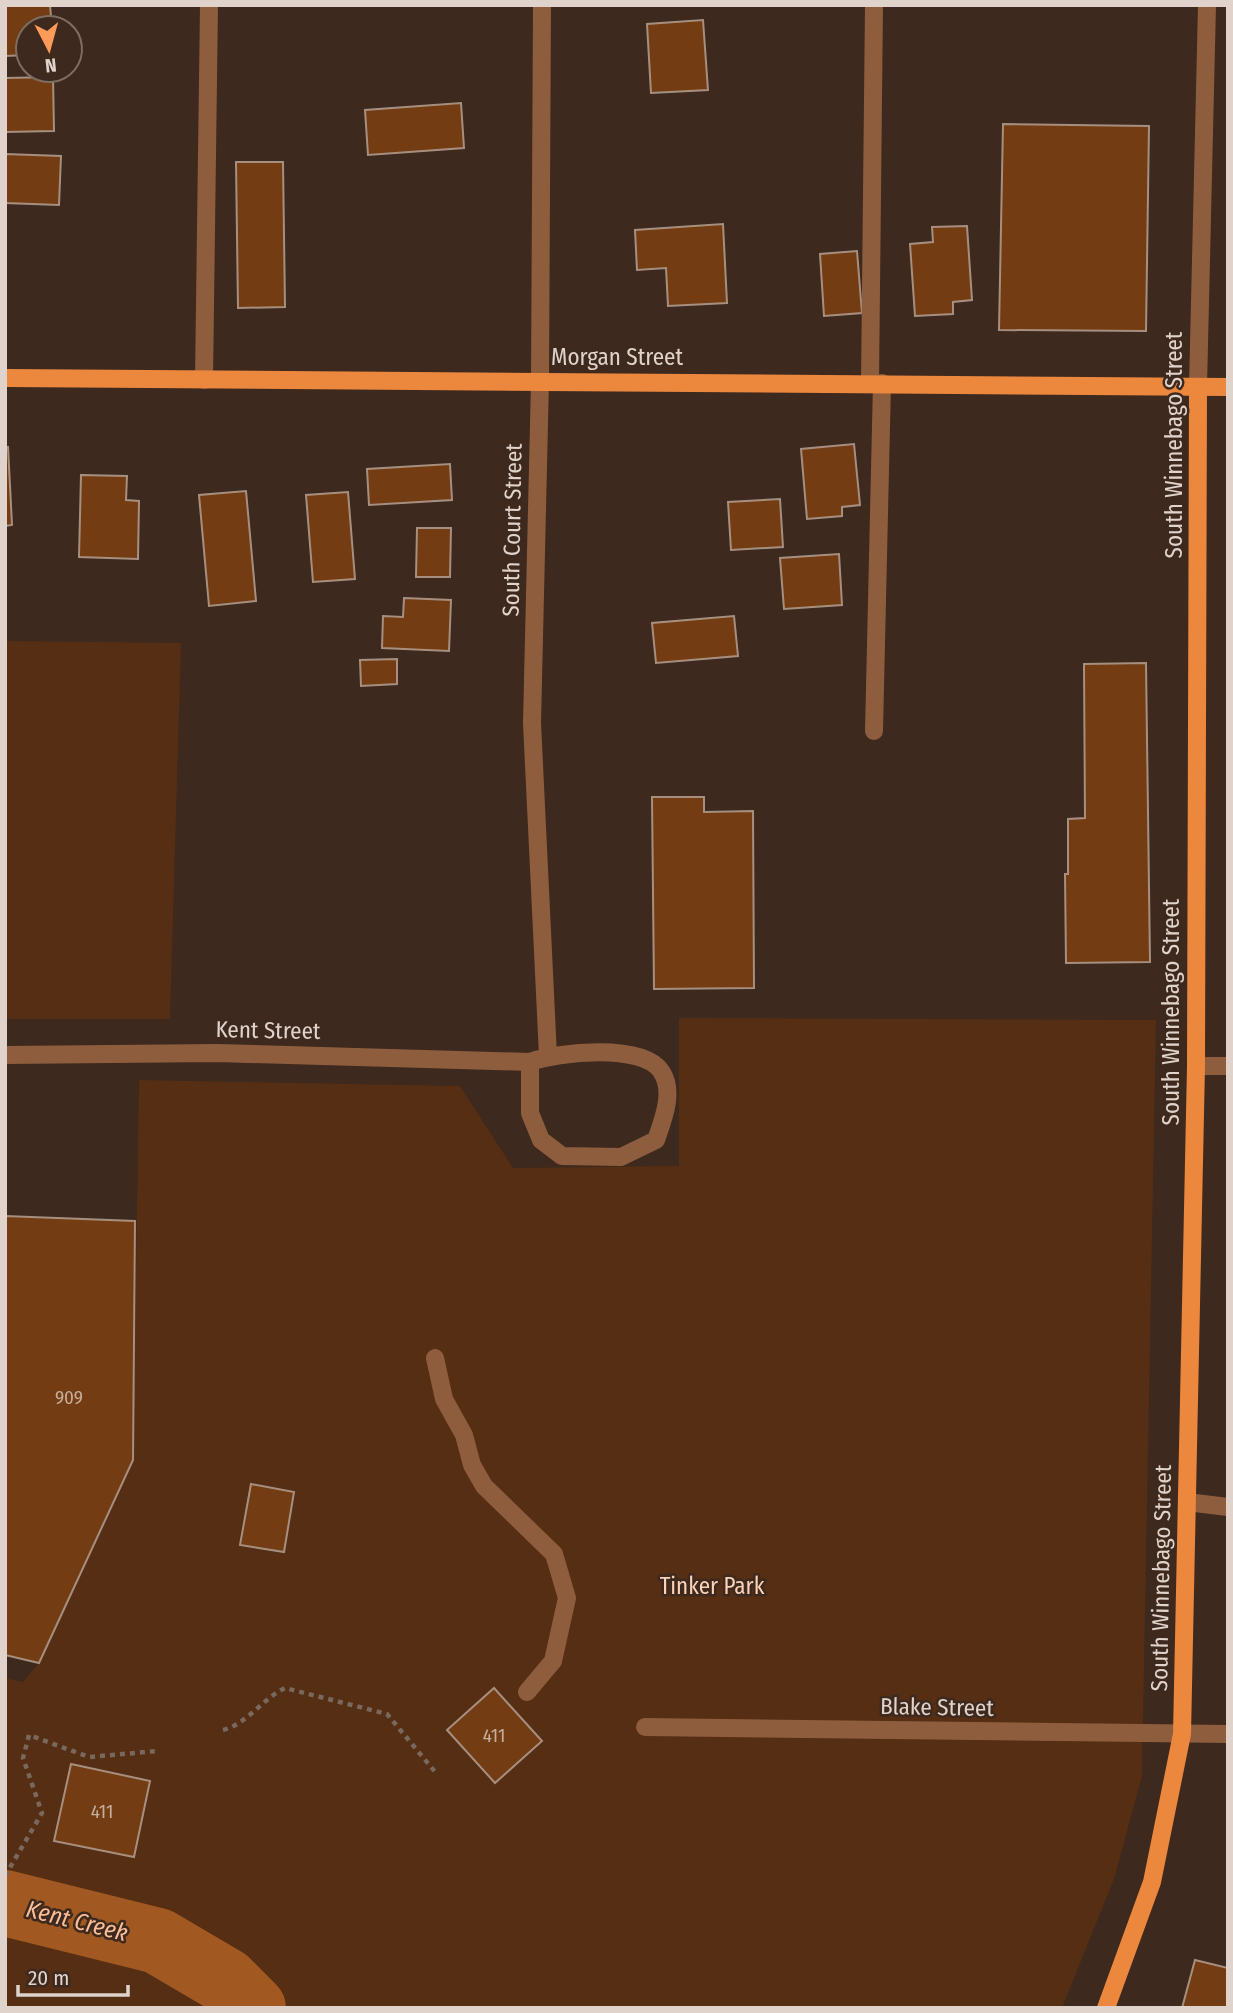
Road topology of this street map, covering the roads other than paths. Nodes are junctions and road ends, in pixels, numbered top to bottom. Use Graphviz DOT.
graph roads {
  1 [pos="209,5"];
  2 [pos="542,5"];
  3 [pos="874,5"];
  4 [pos="1207,5"];
  5 [pos="5,378"];
  6 [pos="204,380"];
  7 [pos="540,381"];
  8 [pos="876,383"];
  9 [pos="1198,387"];
  10 [pos="1228,387"];
  11 [pos="874,732"];
  12 [pos="5,1055"];
  13 [pos="548,1056"];
  14 [pos="530,1062"];
  15 [pos="1196,1066"];
  16 [pos="1228,1066"];
  17 [pos="435,1358"];
  18 [pos="1187,1502"];
  19 [pos="1228,1507"];
  20 [pos="527,1692"];
  21 [pos="645,1727"];
  22 [pos="1182,1734"];
  23 [pos="1228,1734"];
  24 [pos="1106,2008"];
  1 -- 6 [label="street"];
  2 -- 7 [label="street, South Court Street"];
  3 -- 8 [label="street"];
  4 -- 9 [label="street, South Winnebago Street"];
  5 -- 6 [label="main road, Morgan Street"];
  6 -- 7 [label="main road, Morgan Street"];
  7 -- 8 [label="main road, Morgan Street"];
  7 -- 13 [label="street, South Court Street"];
  8 -- 9 [label="main road, Morgan Street"];
  8 -- 11 [label="street"];
  9 -- 10 [label="main road, Morgan Street"];
  9 -- 15 [label="main road, South Winnebago Street"];
  12 -- 14 [label="street, Kent Street"];
  13 -- 14 [label="street"];
  13 -- 14 [label="street"];
  15 -- 16 [label="street"];
  15 -- 18 [label="main road, South Winnebago Street"];
  17 -- 20 [label="street"];
  18 -- 19 [label="street"];
  18 -- 22 [label="main road, South Winnebago Street"];
  21 -- 22 [label="street, Blake Street"];
  22 -- 23 [label="street, Blake Street"];
  22 -- 24 [label="main road, South Winnebago Street"];
}
